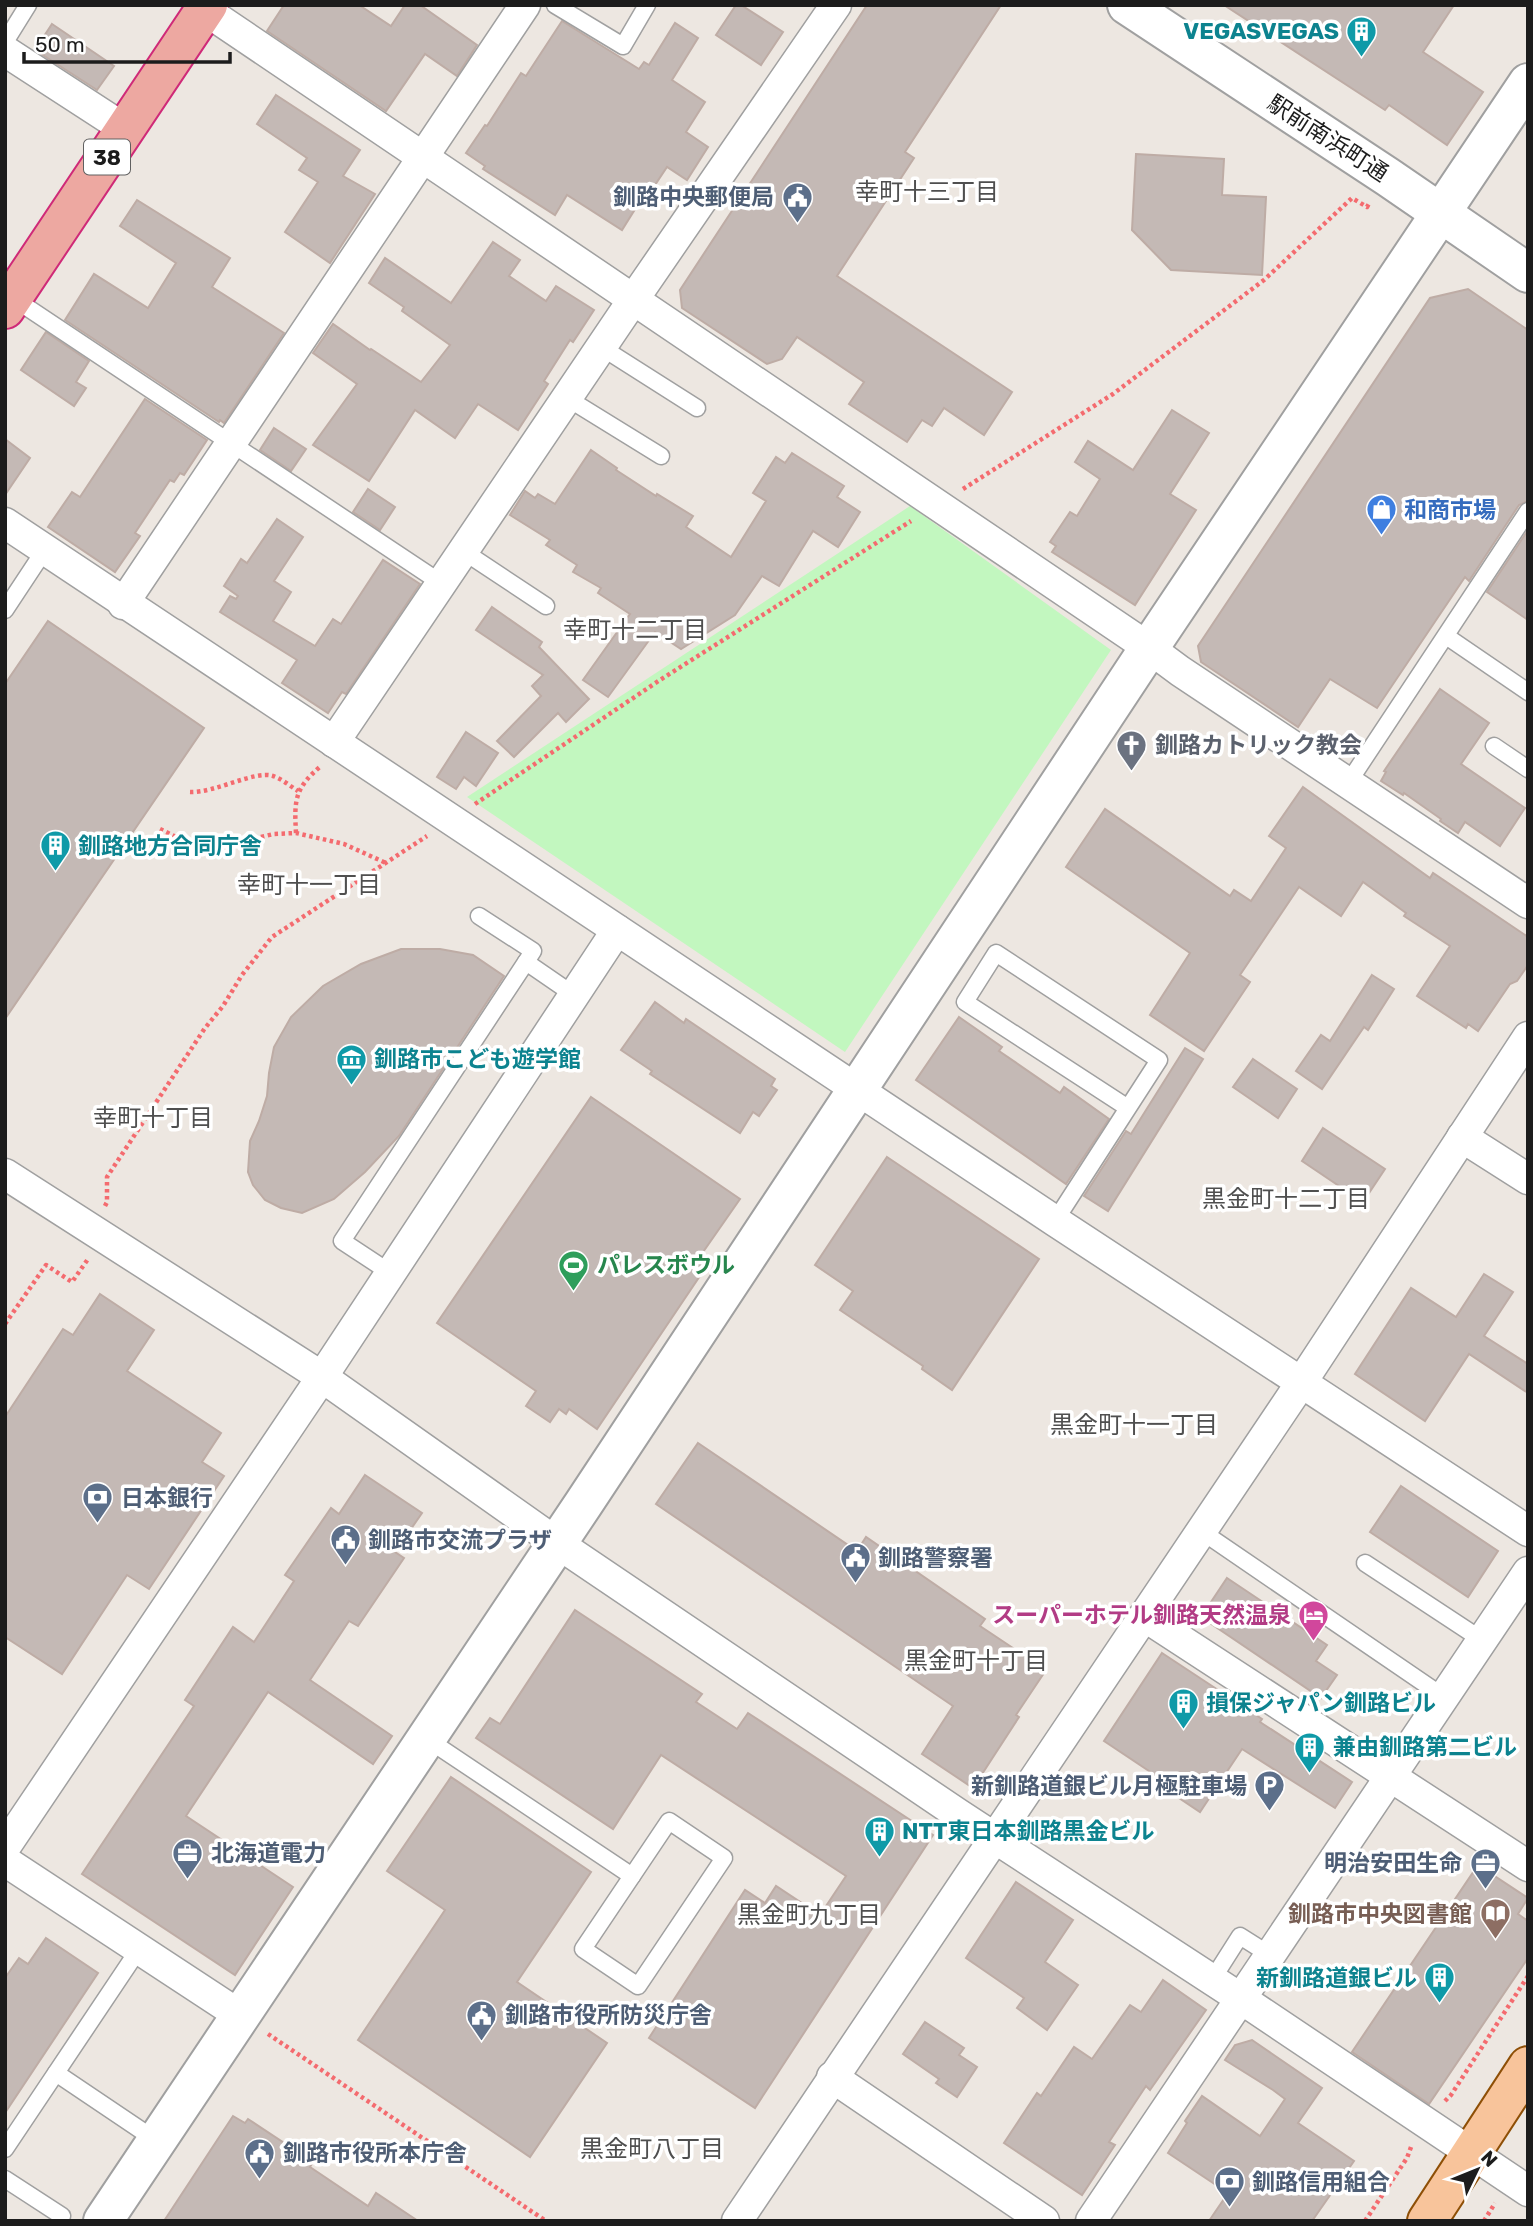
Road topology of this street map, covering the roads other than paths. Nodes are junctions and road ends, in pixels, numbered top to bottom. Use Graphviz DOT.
graph roads {
  1 [pos="28,5"];
  2 [pos="525,5"];
  3 [pos="555,5"];
  4 [pos="648,5"];
  5 [pos="836,5"];
  6 [pos="1127,5"];
  7 [pos="207,8"];
  8 [pos="5,42"];
  9 [pos="5,51"];
  10 [pos="1528,83"];
  11 [pos="125,130"];
  12 [pos="422,158"];
  13 [pos="1440,212"];
  14 [pos="1528,273"];
  15 [pos="633,300"];
  16 [pos="9,304"];
  17 [pos="601,347"];
  18 [pos="567,398"];
  19 [pos="698,408"];
  20 [pos="231,442"];
  21 [pos="661,456"];
  22 [pos="1528,511"];
  23 [pos="5,523"];
  24 [pos="44,551"];
  25 [pos="463,551"];
  26 [pos="441,583"];
  27 [pos="123,604"];
  28 [pos="546,606"];
  29 [pos="5,610"];
  30 [pos="1446,636"];
  31 [pos="1149,648"];
  32 [pos="1528,692"];
  33 [pos="339,745"];
  34 [pos="1494,746"];
  35 [pos="1528,769"];
  36 [pos="1348,783"];
  37 [pos="1528,904"];
  38 [pos="479,916"];
  39 [pos="617,930"];
  40 [pos="526,962"];
  41 [pos="574,995"];
  42 [pos="1528,1037"];
  43 [pos="859,1089"];
  44 [pos="1128,1108"];
  45 [pos="1462,1137"];
  46 [pos="5,1174"];
  47 [pos="1528,1179"];
  48 [pos="1055,1221"];
  49 [pos="389,1272"];
  50 [pos="321,1377"];
  51 [pos="1301,1383"];
  52 [pos="1201,1531"];
  53 [pos="1528,1531"];
  54 [pos="558,1543"];
  55 [pos="1365,1563"];
  56 [pos="1528,1572"];
  57 [pos="1144,1616"];
  58 [pos="1482,1640"];
  59 [pos="1444,1697"];
  60 [pos="426,1740"];
  61 [pos="1391,1776"];
  62 [pos="994,1838"];
  63 [pos="5,1847"];
  64 [pos="5,1861"];
  65 [pos="1528,1866"];
  66 [pos="632,1876"];
  67 [pos="139,1949"];
  68 [pos="1270,1955"];
  69 [pos="1212,1980"];
  70 [pos="1240,1998"];
  71 [pos="241,2016"];
  72 [pos="1528,2066"];
  73 [pos="56,2073"];
  74 [pos="832,2077"];
  75 [pos="157,2141"];
  76 [pos="5,2149"];
  77 [pos="1471,2154"];
  78 [pos="5,2179"];
  79 [pos="1528,2191"];
  80 [pos="62,2217"];
  81 [pos="103,2221"];
  82 [pos="737,2221"];
  83 [pos="1044,2221"];
  84 [pos="1091,2221"];
  85 [pos="1427,2221"];
  1 -- 8 [label="lane"];
  2 -- 12 [label="street"];
  3 -- 4 [label="lane"];
  5 -- 15 [label="street"];
  6 -- 13 [label="street, 駅前南浜町通"];
  7 -- 11 [label="highway, 38"];
  7 -- 12 [label="street"];
  9 -- 11 [label="street"];
  10 -- 13 [label="street"];
  11 -- 16 [label="highway, 38"];
  12 -- 15 [label="street"];
  12 -- 20 [label="street"];
  13 -- 14 [label="street, 駅前南浜町通"];
  13 -- 31 [label="street"];
  15 -- 17 [label="street"];
  15 -- 31 [label="street"];
  16 -- 20 [label="lane"];
  17 -- 18 [label="street"];
  17 -- 19 [label="lane"];
  18 -- 21 [label="lane"];
  18 -- 25 [label="street"];
  20 -- 26 [label="lane"];
  20 -- 27 [label="street"];
  22 -- 30 [label="lane"];
  23 -- 24 [label="street"];
  24 -- 27 [label="street"];
  24 -- 29 [label="lane"];
  25 -- 26 [label="street"];
  25 -- 28 [label="lane"];
  26 -- 33 [label="street"];
  27 -- 33 [label="street"];
  30 -- 32 [label="lane"];
  30 -- 36 [label="lane"];
  31 -- 36 [label="street"];
  31 -- 43 [label="street"];
  33 -- 39 [label="street"];
  34 -- 35 [label="lane"];
  36 -- 37 [label="street"];
  38 -- 40 [label="lane"];
  39 -- 41 [label="street"];
  39 -- 43 [label="street"];
  40 -- 41 [label="lane"];
  40 -- 49 [label="lane"];
  41 -- 49 [label="street"];
  42 -- 45 [label="street"];
  43 -- 48 [label="street"];
  43 -- 54 [label="street"];
  44 -- 44 [label="lane"];
  44 -- 48 [label="lane"];
  45 -- 47 [label="street"];
  45 -- 51 [label="street"];
  46 -- 50 [label="street"];
  48 -- 51 [label="street"];
  49 -- 50 [label="street"];
  50 -- 54 [label="street"];
  50 -- 63 [label="street"];
  51 -- 52 [label="street"];
  51 -- 53 [label="street"];
  52 -- 57 [label="street"];
  52 -- 59 [label="lane"];
  54 -- 60 [label="street"];
  54 -- 62 [label="street"];
  55 -- 58 [label="lane"];
  56 -- 58 [label="street"];
  57 -- 61 [label="street"];
  57 -- 62 [label="street"];
  58 -- 59 [label="street"];
  59 -- 61 [label="street"];
  60 -- 66 [label="lane"];
  60 -- 71 [label="street"];
  61 -- 65 [label="street"];
  61 -- 68 [label="street"];
  62 -- 69 [label="street"];
  62 -- 74 [label="street"];
  64 -- 67 [label="street"];
  66 -- 66 [label="lane"];
  67 -- 71 [label="street"];
  67 -- 73 [label="lane"];
  68 -- 69 [label="lane"];
  68 -- 70 [label="street"];
  69 -- 70 [label="street"];
  70 -- 77 [label="street"];
  70 -- 84 [label="street"];
  71 -- 75 [label="street"];
  72 -- 77 [label="main road"];
  73 -- 75 [label="lane"];
  73 -- 76 [label="lane"];
  74 -- 82 [label="street"];
  74 -- 83 [label="street"];
  75 -- 81 [label="street"];
  77 -- 79 [label="street"];
  77 -- 85 [label="main road"];
  78 -- 80 [label="lane"];
}
